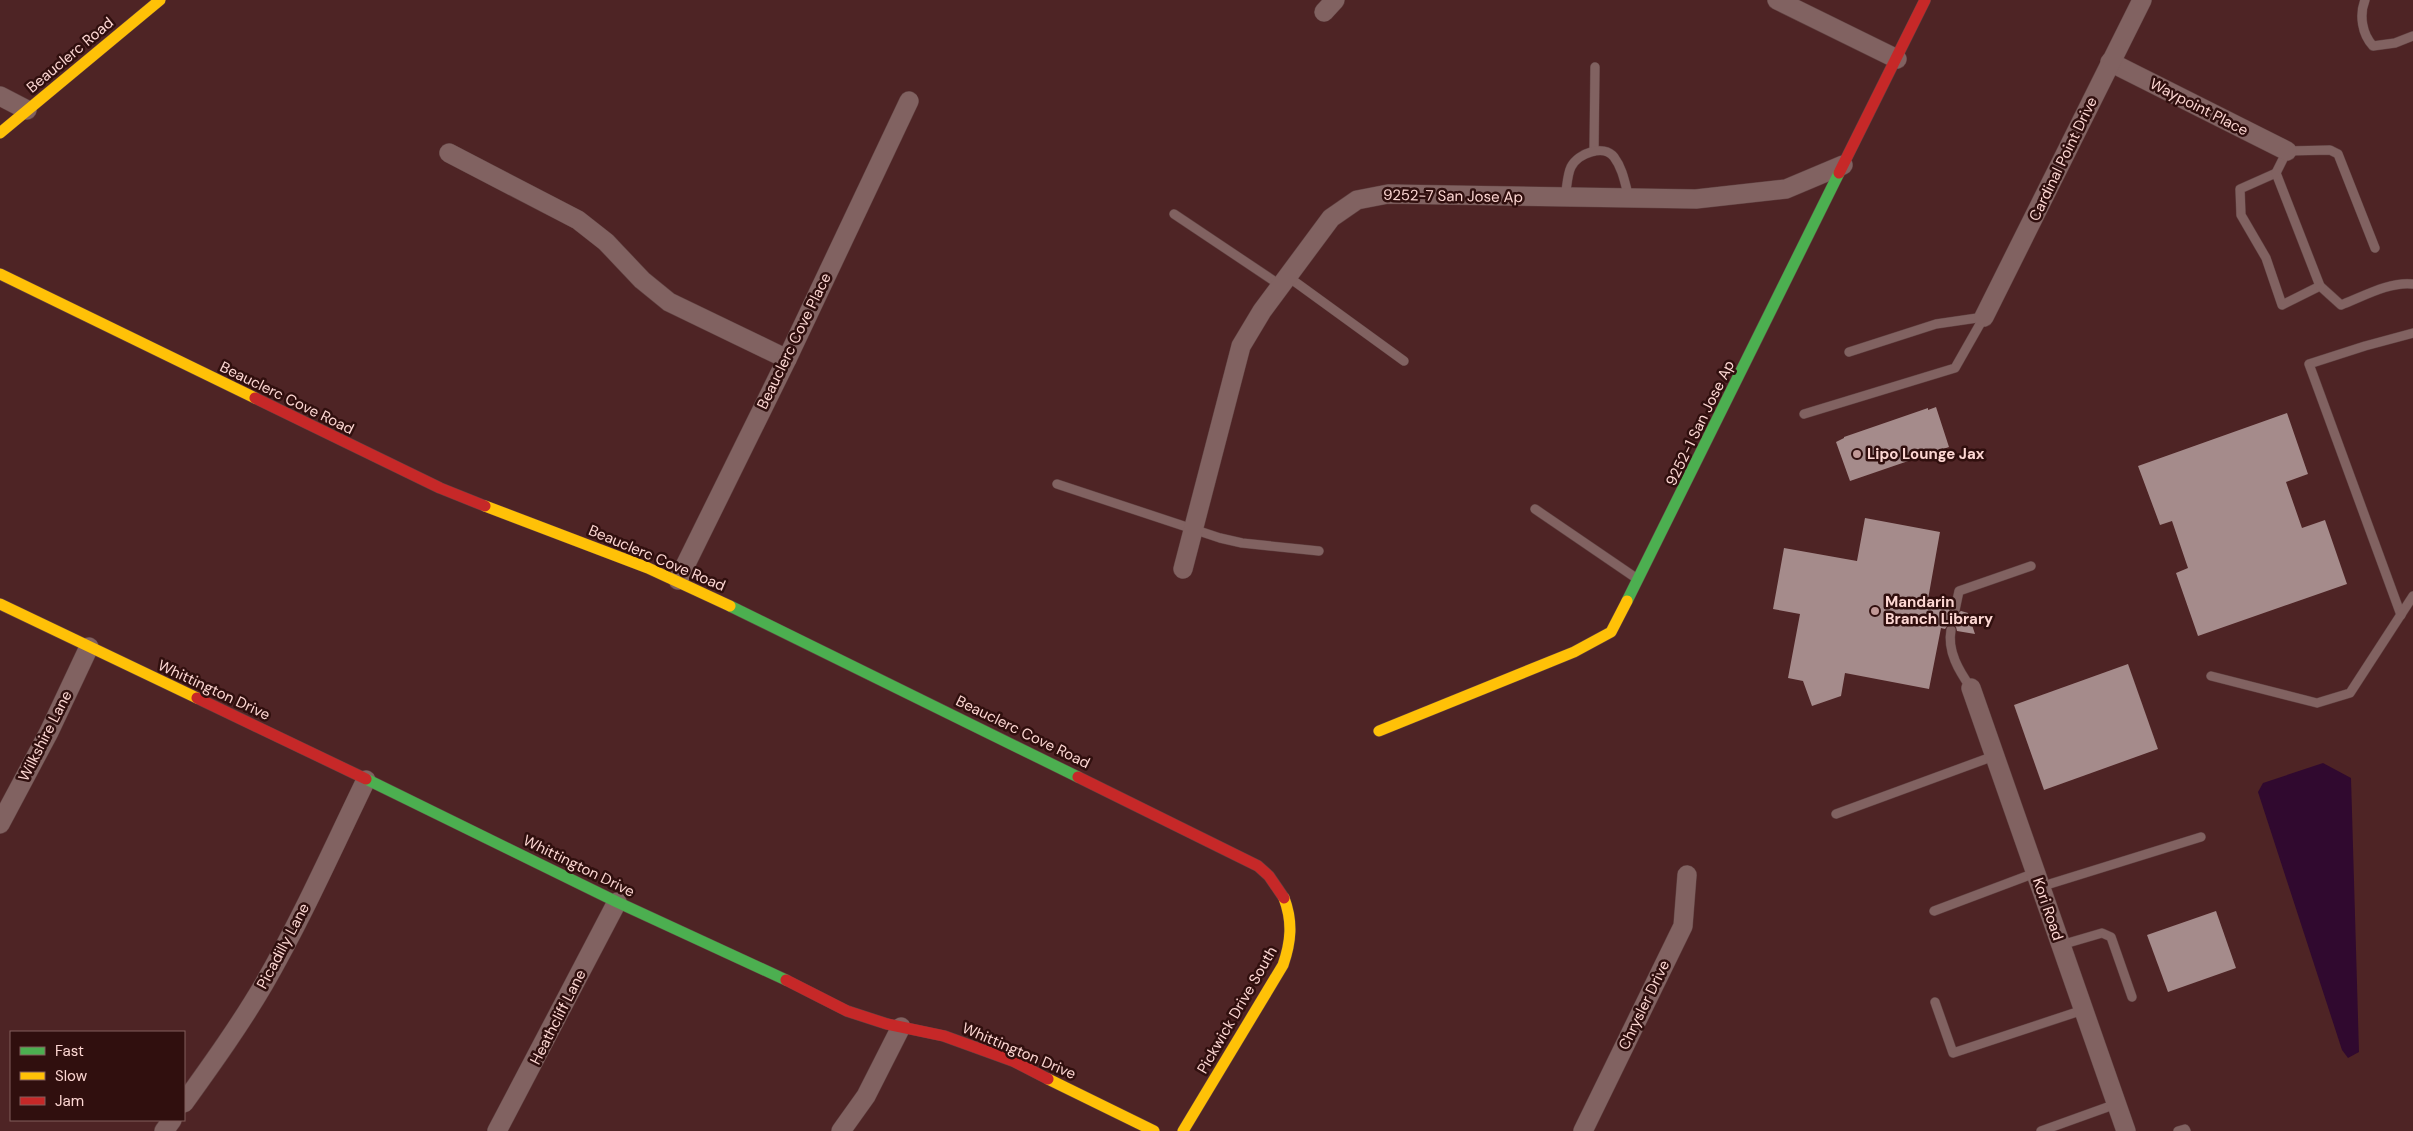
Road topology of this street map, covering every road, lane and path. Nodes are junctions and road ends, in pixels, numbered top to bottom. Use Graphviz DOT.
graph roads {
  1 [pos="160,0"];
  2 [pos="1777,0"];
  3 [pos="1925,0"];
  4 [pos="2142,0"];
  5 [pos="2365,0"];
  6 [pos="2413,36"];
  7 [pos="1897,59"];
  8 [pos="2110,62"];
  9 [pos="1595,67"];
  10 [pos="0,96"];
  11 [pos="909,102"];
  12 [pos="27,110"];
  13 [pos="0,133"];
  14 [pos="2288,151"];
  15 [pos="1594,152"];
  16 [pos="449,154"];
  17 [pos="1843,165"];
  18 [pos="2276,173"];
  19 [pos="1564,197"];
  20 [pos="1629,198"];
  21 [pos="1174,214"];
  22 [pos="2375,248"];
  23 [pos="0,274"];
  24 [pos="1284,280"];
  25 [pos="2413,284"];
  26 [pos="2320,286"];
  27 [pos="1984,318"];
  28 [pos="2413,333"];
  29 [pos="1849,352"];
  30 [pos="787,359"];
  31 [pos="1404,361"];
  32 [pos="1804,414"];
  33 [pos="1057,484"];
  34 [pos="1535,509"];
  35 [pos="1192,531"];
  36 [pos="1319,551"];
  37 [pos="2030,566"];
  38 [pos="1183,569"];
  39 [pos="678,580"];
  40 [pos="1638,580"];
  41 [pos="2413,596"];
  42 [pos="0,604"];
  43 [pos="1954,610"];
  44 [pos="2401,615"];
  45 [pos="1951,630"];
  46 [pos="89,647"];
  47 [pos="2211,676"];
  48 [pos="1971,688"];
  49 [pos="1380,731"];
  50 [pos="1994,756"];
  51 [pos="366,780"];
  52 [pos="1836,814"];
  53 [pos="0,824"];
  54 [pos="2201,837"];
  55 [pos="1687,875"];
  56 [pos="2038,880"];
  57 [pos="1285,898"];
  58 [pos="617,902"];
  59 [pos="1934,911"];
  60 [pos="2061,945"];
  61 [pos="2132,997"];
  62 [pos="1935,1002"];
  63 [pos="2083,1010"];
  64 [pos="901,1027"];
  65 [pos="185,1102"];
  66 [pos="2116,1104"];
  67 [pos="497,1131"];
  68 [pos="841,1131"];
  69 [pos="1154,1131"];
  70 [pos="1183,1131"];
  71 [pos="1583,1131"];
  72 [pos="2041,1131"];
  73 [pos="2126,1131"];
  74 [pos="2178,1131"];
  75 [pos="2186,1131"];
  1 -- 12 [label="street, Beauclerc Road"];
  2 -- 7 [label="street"];
  3 -- 7 [label="street, 9252-1 San Jose Ap"];
  4 -- 8 [label="street, Cardinal Point Drive"];
  5 -- 6 [label="lane"];
  7 -- 17 [label="street, 9252-1 San Jose Ap"];
  8 -- 14 [label="street, Waypoint Place"];
  8 -- 27 [label="street, Cardinal Point Drive"];
  9 -- 15 [label="lane"];
  10 -- 12 [label="street"];
  11 -- 30 [label="street, Beauclerc Cove Place"];
  12 -- 13 [label="street, Beauclerc Road"];
  14 -- 18 [label="lane"];
  14 -- 22 [label="lane"];
  15 -- 19 [label="lane"];
  15 -- 20 [label="lane"];
  16 -- 30 [label="street"];
  17 -- 20 [label="street, 9252-7 San Jose Ap"];
  17 -- 40 [label="street, 9252-1 San Jose Ap"];
  18 -- 26 [label="lane"];
  18 -- 26 [label="lane"];
  19 -- 20 [label="street, 9252-7 San Jose Ap"];
  19 -- 24 [label="street, 9252-7 San Jose Ap"];
  21 -- 24 [label="lane"];
  23 -- 39 [label="street, Beauclerc Cove Road"];
  24 -- 31 [label="lane"];
  24 -- 35 [label="street, 9252-7 San Jose Ap"];
  25 -- 26 [label="lane"];
  27 -- 29 [label="lane"];
  27 -- 32 [label="lane"];
  28 -- 44 [label="lane"];
  30 -- 39 [label="street, Beauclerc Cove Place"];
  33 -- 35 [label="lane"];
  34 -- 40 [label="lane"];
  35 -- 36 [label="lane"];
  35 -- 38 [label="street, 9252-7 San Jose Ap"];
  37 -- 43 [label="lane"];
  39 -- 57 [label="street, Beauclerc Cove Road"];
  40 -- 49 [label="street, 9252-1 San Jose Ap"];
  41 -- 44 [label="lane"];
  42 -- 46 [label="street, Whittington Drive"];
  44 -- 47 [label="lane"];
  45 -- 48 [label="lane"];
  46 -- 51 [label="street, Whittington Drive"];
  46 -- 53 [label="street, Wilkshire Lane"];
  48 -- 50 [label="street, Kori Road"];
  50 -- 52 [label="lane"];
  50 -- 56 [label="street, Kori Road"];
  51 -- 58 [label="street, Whittington Drive"];
  51 -- 65 [label="street, Picadilly Lane"];
  54 -- 56 [label="lane"];
  55 -- 71 [label="street, Chrysler Drive"];
  56 -- 59 [label="lane"];
  56 -- 60 [label="street, Kori Road"];
  57 -- 70 [label="street, Pickwick Drive South"];
  58 -- 64 [label="street, Whittington Drive"];
  58 -- 67 [label="street, Heathcliff Lane"];
  60 -- 61 [label="lane"];
  60 -- 63 [label="street, Kori Road"];
  62 -- 63 [label="lane"];
  63 -- 66 [label="street, Kori Road"];
  64 -- 68 [label="street"];
  64 -- 69 [label="street, Whittington Drive"];
  66 -- 72 [label="lane"];
  66 -- 73 [label="street, Kori Road"];
  74 -- 75 [label="lane"];
}
